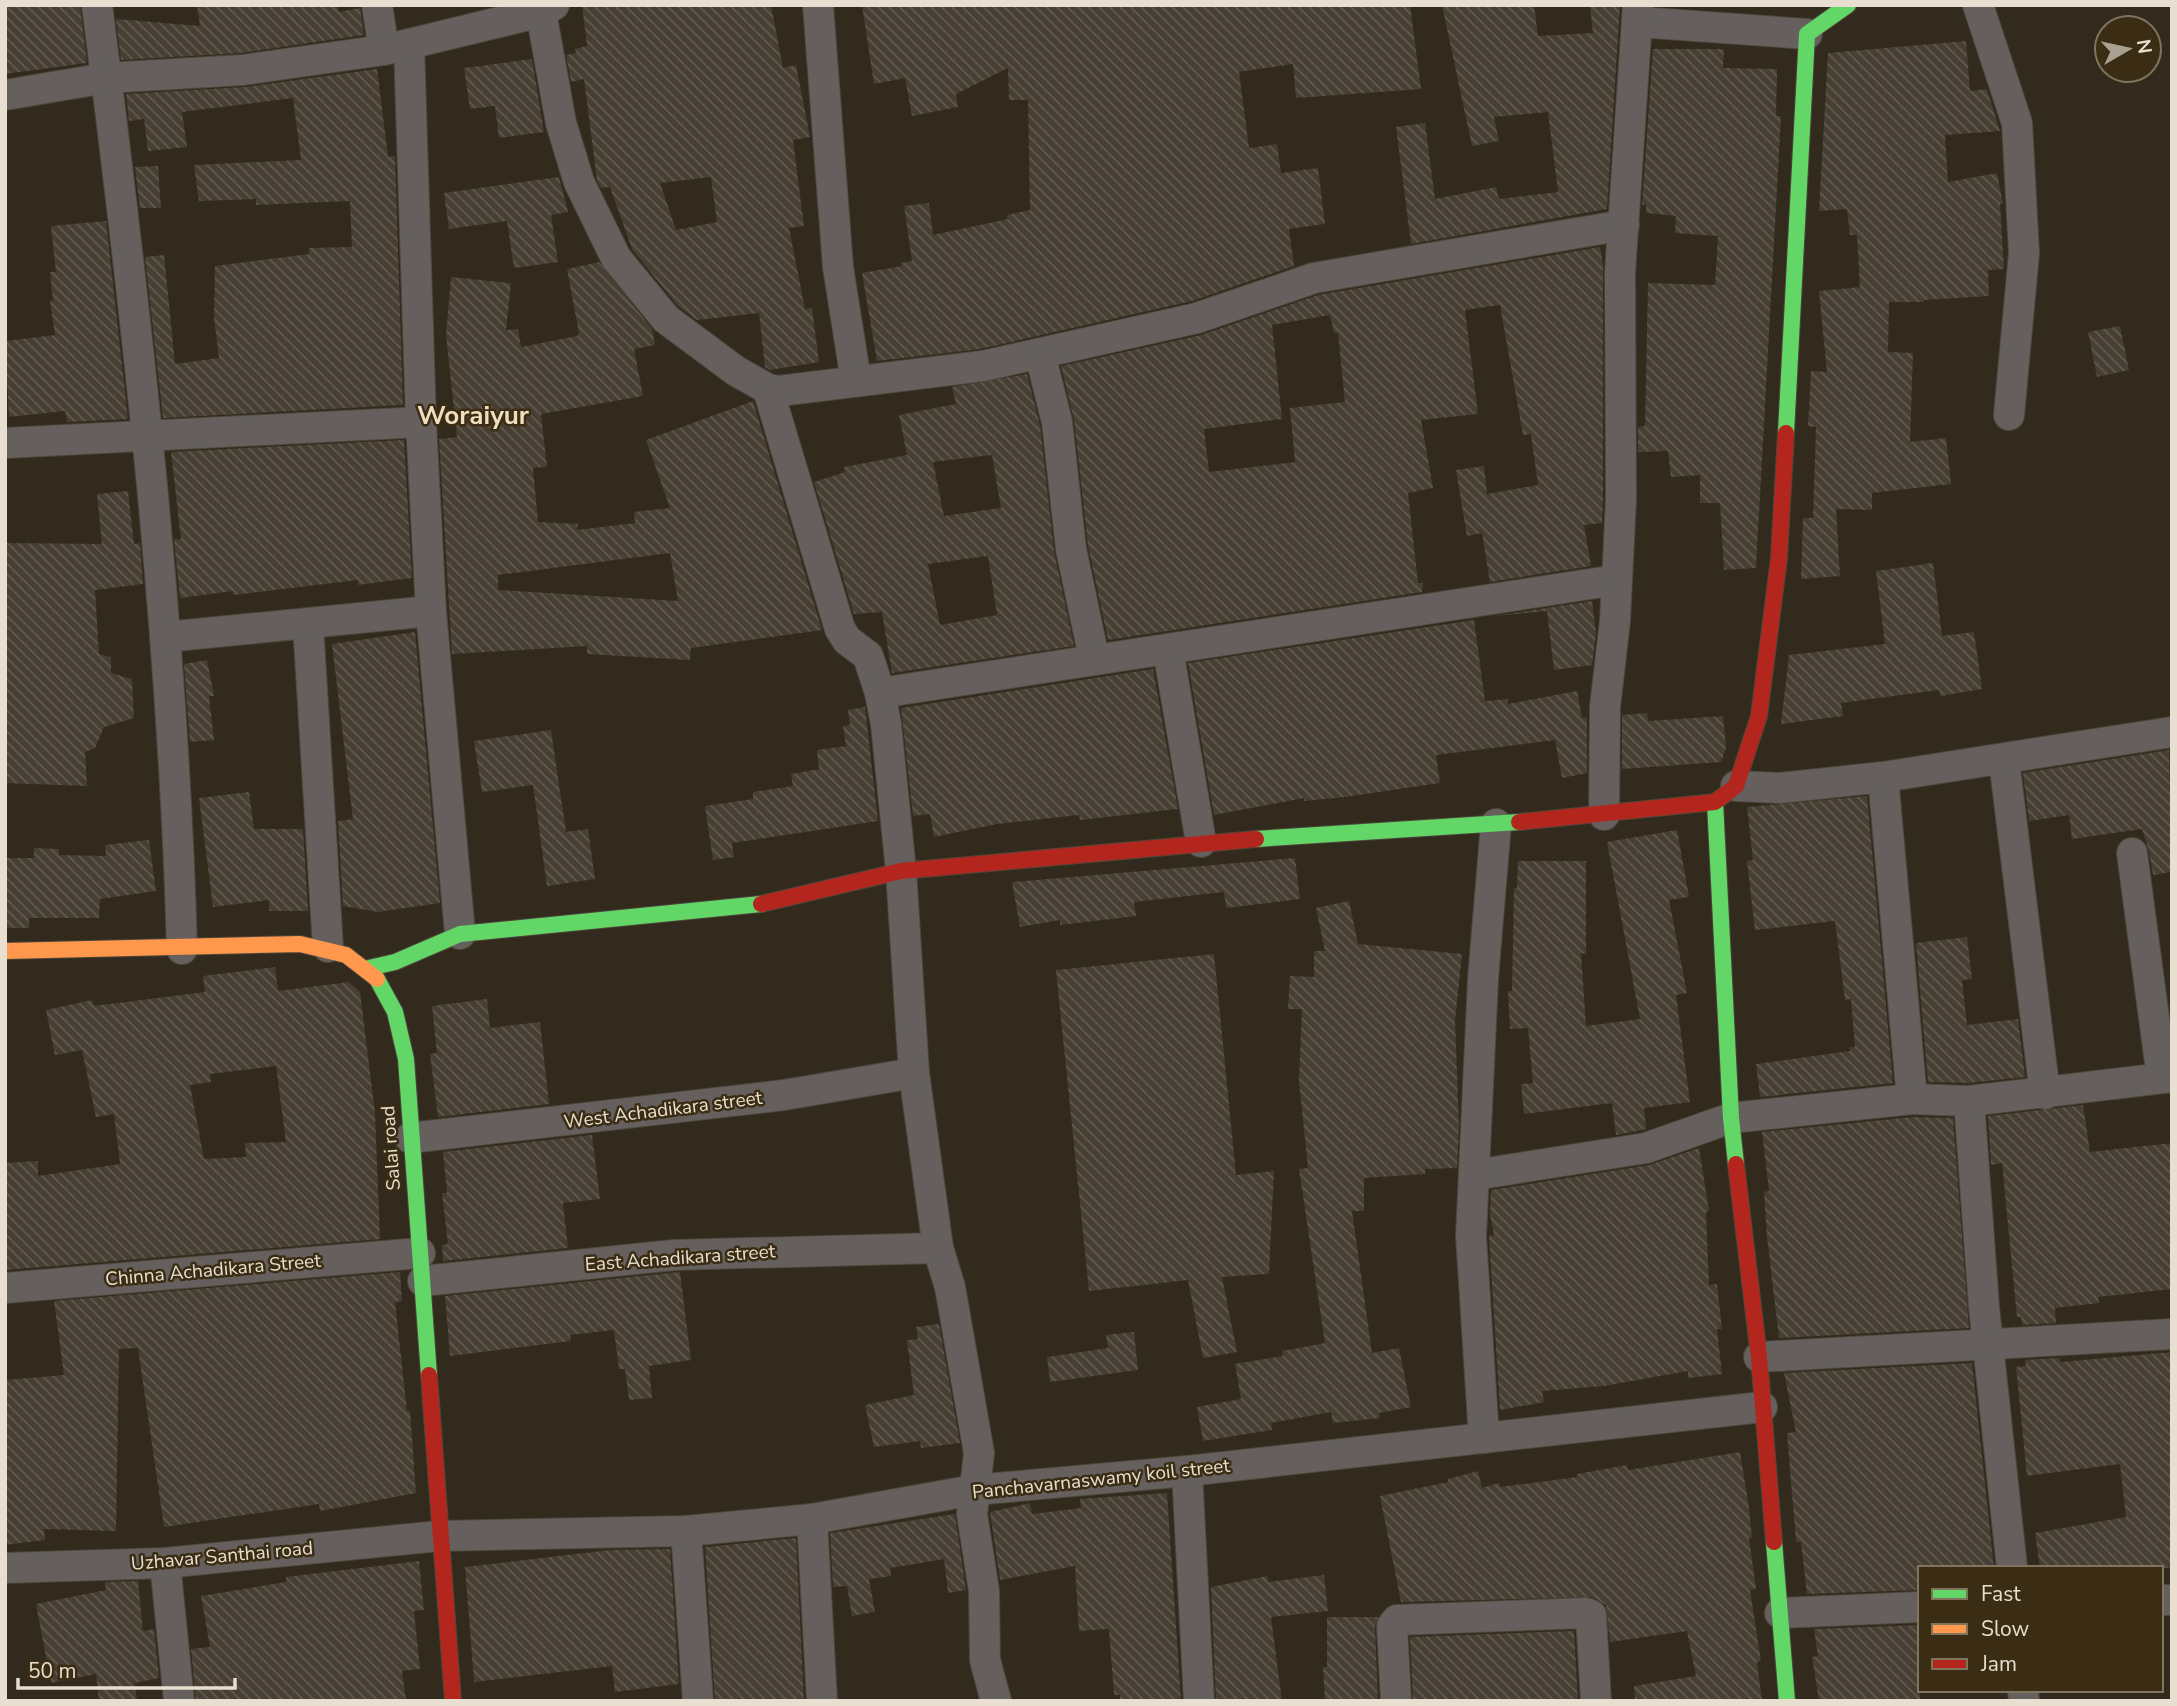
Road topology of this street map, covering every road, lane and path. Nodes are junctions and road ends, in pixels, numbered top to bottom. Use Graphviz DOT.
graph roads {
  1 [pos="97,5"];
  2 [pos="377,5"];
  3 [pos="818,5"];
  4 [pos="1848,5"];
  5 [pos="1978,5"];
  6 [pos="548,8"];
  7 [pos="1638,13"];
  8 [pos="1807,34"];
  9 [pos="397,48"];
  10 [pos="106,78"];
  11 [pos="5,95"];
  12 [pos="1624,225"];
  13 [pos="1040,354"];
  14 [pos="856,382"];
  15 [pos="768,389"];
  16 [pos="2009,415"];
  17 [pos="421,422"];
  18 [pos="149,438"];
  19 [pos="5,443"];
  20 [pos="1616,580"];
  21 [pos="431,611"];
  22 [pos="308,624"];
  23 [pos="164,637"];
  24 [pos="1168,650"];
  25 [pos="1094,658"];
  26 [pos="880,693"];
  27 [pos="2172,732"];
  28 [pos="2004,760"];
  29 [pos="1883,777"];
  30 [pos="1725,794"];
  31 [pos="1604,815"];
  32 [pos="1496,824"];
  33 [pos="1201,842"];
  34 [pos="2132,853"];
  35 [pos="901,871"];
  36 [pos="460,934"];
  37 [pos="328,947"];
  38 [pos="182,949"];
  39 [pos="5,951"];
  40 [pos="369,968"];
  41 [pos="914,1073"];
  42 [pos="2167,1077"];
  43 [pos="2045,1094"];
  44 [pos="1912,1099"];
  45 [pos="1969,1101"];
  46 [pos="1731,1118"];
  47 [pos="410,1138"];
  48 [pos="1474,1175"];
  49 [pos="938,1248"];
  50 [pos="421,1267"];
  51 [pos="5,1288"];
  52 [pos="2172,1334"];
  53 [pos="1991,1344"];
  54 [pos="1759,1357"];
  55 [pos="1762,1408"];
  56 [pos="1484,1438"];
  57 [pos="1187,1471"];
  58 [pos="974,1490"];
  59 [pos="812,1519"];
  60 [pos="686,1531"];
  61 [pos="439,1536"];
  62 [pos="165,1563"];
  63 [pos="2012,1566"];
  64 [pos="5,1568"];
  65 [pos="1918,1607"];
  66 [pos="1780,1613"];
  67 [pos="179,1701"];
  68 [pos="453,1701"];
  69 [pos="698,1701"];
  70 [pos="822,1701"];
  71 [pos="996,1701"];
  72 [pos="1199,1701"];
  73 [pos="1396,1701"];
  74 [pos="1596,1701"];
  75 [pos="1787,1701"];
  1 -- 10 [label="street"];
  2 -- 9 [label="street"];
  3 -- 14 [label="street"];
  4 -- 8 [label="main road"];
  5 -- 16 [label="street"];
  6 -- 9 [label="street"];
  6 -- 15 [label="street"];
  7 -- 8 [label="street"];
  7 -- 12 [label="street"];
  8 -- 30 [label="main road"];
  9 -- 10 [label="street"];
  9 -- 17 [label="street"];
  10 -- 11 [label="street"];
  10 -- 18 [label="street"];
  12 -- 13 [label="street"];
  12 -- 20 [label="street"];
  13 -- 14 [label="street"];
  13 -- 25 [label="street"];
  14 -- 15 [label="street"];
  15 -- 26 [label="street"];
  17 -- 18 [label="street"];
  17 -- 21 [label="street"];
  18 -- 19 [label="street"];
  18 -- 23 [label="street"];
  20 -- 24 [label="street"];
  20 -- 31 [label="street"];
  21 -- 22 [label="street"];
  21 -- 36 [label="street"];
  22 -- 23 [label="street"];
  22 -- 37 [label="street"];
  23 -- 38 [label="street"];
  24 -- 25 [label="street"];
  24 -- 33 [label="street"];
  25 -- 26 [label="street"];
  26 -- 35 [label="street"];
  27 -- 28 [label="street"];
  28 -- 29 [label="street"];
  28 -- 43 [label="street"];
  29 -- 30 [label="street"];
  29 -- 44 [label="street"];
  30 -- 31 [label="main road"];
  30 -- 46 [label="main road"];
  31 -- 32 [label="main road"];
  32 -- 33 [label="main road"];
  32 -- 48 [label="street"];
  33 -- 35 [label="main road"];
  34 -- 42 [label="street"];
  35 -- 36 [label="main road"];
  35 -- 41 [label="street"];
  36 -- 40 [label="main road"];
  37 -- 38 [label="main road, Salai road"];
  37 -- 40 [label="main road, Salai road"];
  38 -- 39 [label="main road, Salai road"];
  40 -- 47 [label="main road, Salai road"];
  41 -- 47 [label="street, West Achadikara street"];
  41 -- 49 [label="street"];
  42 -- 43 [label="street"];
  43 -- 45 [label="street"];
  44 -- 45 [label="street"];
  44 -- 46 [label="street"];
  45 -- 53 [label="street"];
  46 -- 48 [label="street"];
  46 -- 54 [label="main road"];
  47 -- 50 [label="main road, Salai road"];
  48 -- 56 [label="street"];
  49 -- 50 [label="street, East Achadikara street"];
  49 -- 58 [label="street"];
  50 -- 51 [label="street, Chinna Achadikara Street"];
  50 -- 61 [label="main road, Salai road"];
  52 -- 53 [label="street"];
  53 -- 54 [label="street"];
  53 -- 63 [label="street"];
  54 -- 55 [label="main road"];
  55 -- 56 [label="street, Panchavarnaswamy koil street"];
  55 -- 66 [label="main road"];
  56 -- 57 [label="street, Panchavarnaswamy koil street"];
  57 -- 58 [label="street, Panchavarnaswamy koil street"];
  57 -- 72 [label="street"];
  58 -- 59 [label="street, Panchavarnaswamy koil street"];
  58 -- 71 [label="street"];
  59 -- 60 [label="street, Panchavarnaswamy koil street"];
  59 -- 70 [label="street"];
  60 -- 61 [label="street, Panchavarnaswamy koil street"];
  60 -- 69 [label="street"];
  61 -- 62 [label="street, Uzhavar Santhai road"];
  61 -- 68 [label="main road, Salai road"];
  62 -- 64 [label="street, Uzhavar Santhai road"];
  62 -- 67 [label="street"];
  65 -- 66 [label="street"];
  66 -- 75 [label="main road"];
  73 -- 74 [label="street"];
}
